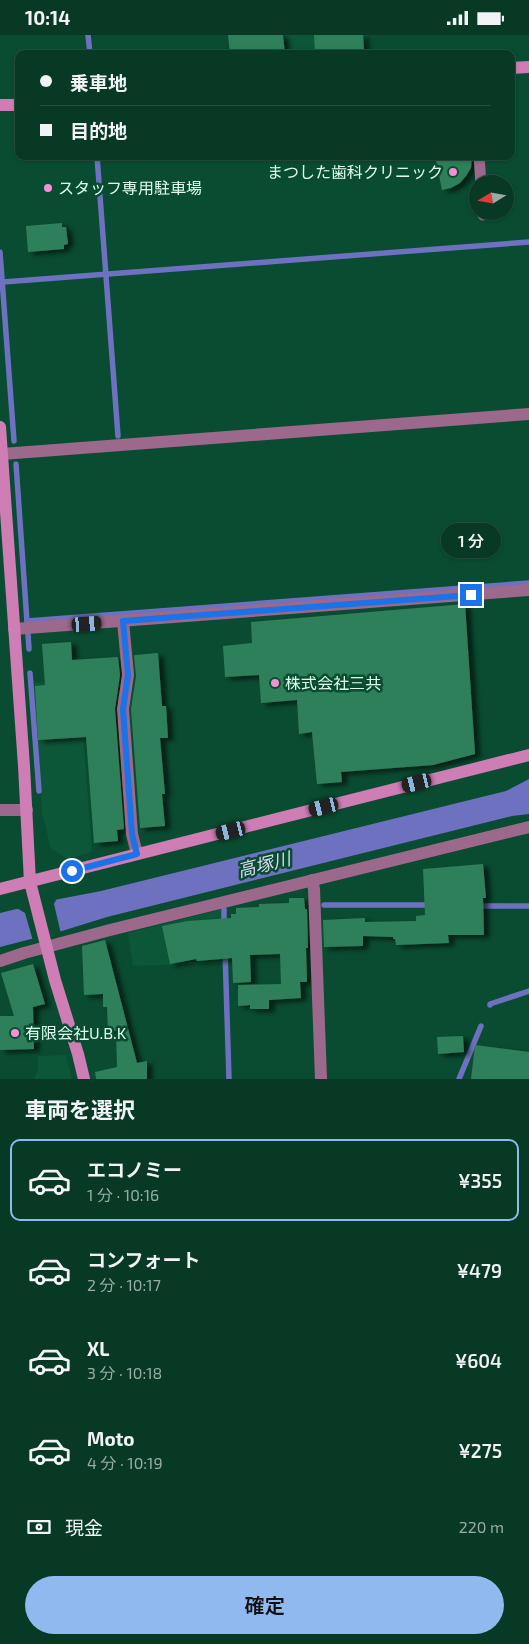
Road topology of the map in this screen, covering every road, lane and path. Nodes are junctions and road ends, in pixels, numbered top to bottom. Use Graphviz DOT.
graph roads {
  1 [pos="529,67"];
  2 [pos="515,69"];
  3 [pos="0,105"];
  4 [pos="15,105"];
  5 [pos="479,160"];
  6 [pos="480,175"];
  7 [pos="529,414"];
  8 [pos="0,427"];
  9 [pos="2,456"];
  10 [pos="529,590"];
  11 [pos="123,621"];
  12 [pos="14,629"];
  13 [pos="529,755"];
  14 [pos="0,809"];
  15 [pos="27,809"];
  16 [pos="529,827"];
  17 [pos="137,854"];
  18 [pos="312,880"];
  19 [pos="30,882"];
  20 [pos="0,889"];
  21 [pos="46,945"];
  22 [pos="0,961"];
  23 [pos="84,1079"];
  24 [pos="320,1079"];
  1 -- 2 [label="street"];
  3 -- 4 [label="street"];
  5 -- 6 [label="lane"];
  7 -- 9 [label="street"];
  8 -- 9 [label="street"];
  9 -- 12 [label="street"];
  10 -- 11 [label="street"];
  11 -- 12 [label="street"];
  11 -- 17 [label="street"];
  12 -- 15 [label="street"];
  13 -- 17 [label="street"];
  14 -- 15 [label="street"];
  15 -- 19 [label="street"];
  16 -- 18 [label="street"];
  17 -- 19 [label="street"];
  18 -- 21 [label="street"];
  18 -- 24 [label="street"];
  19 -- 20 [label="street"];
  19 -- 21 [label="street"];
  21 -- 22 [label="street"];
  21 -- 23 [label="street"];
}
